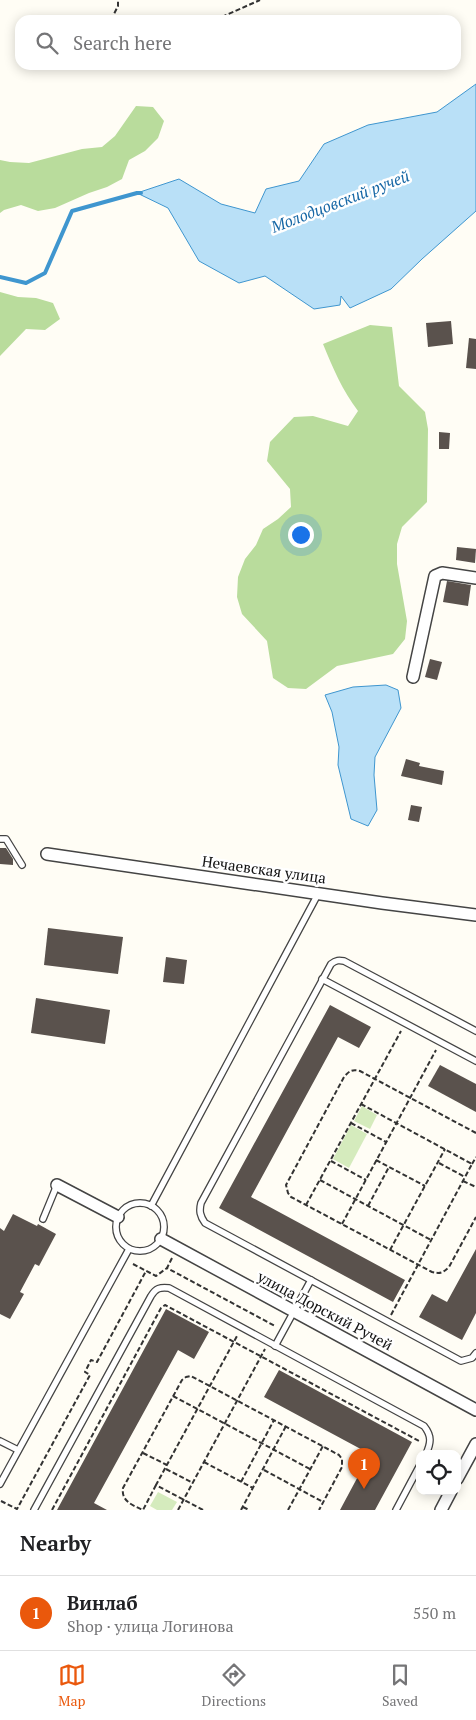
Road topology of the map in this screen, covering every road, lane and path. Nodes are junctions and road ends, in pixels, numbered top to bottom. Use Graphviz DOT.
graph roads {
  1 [pos="118,0"];
  2 [pos="260,0"];
  3 [pos="114,15"];
  4 [pos="227,15"];
  5 [pos="476,578"];
  6 [pos="413,677"];
  7 [pos="0,839"];
  8 [pos="47,854"];
  9 [pos="22,865"];
  10 [pos="318,894"];
  11 [pos="476,915"];
  12 [pos="322,979"];
  13 [pos="405,1023"];
  14 [pos="476,1031"];
  15 [pos="440,1042"];
  16 [pos="476,1061"];
  17 [pos="375,1078"];
  18 [pos="410,1098"];
  19 [pos="361,1104"];
  20 [pos="351,1123"];
  21 [pos="396,1123"];
  22 [pos="476,1133"];
  23 [pos="386,1142"];
  24 [pos="445,1149"];
  25 [pos="476,1157"];
  26 [pos="330,1160"];
  27 [pos="376,1160"];
  28 [pos="438,1162"];
  29 [pos="472,1164"];
  30 [pos="389,1167"];
  31 [pos="465,1177"];
  32 [pos="320,1180"];
  33 [pos="366,1180"];
  34 [pos="463,1181"];
  35 [pos="57,1185"];
  36 [pos="425,1186"];
  37 [pos="476,1187"];
  38 [pos="355,1199"];
  39 [pos="306,1205"];
  40 [pos="151,1206"];
  41 [pos="368,1206"];
  42 [pos="118,1217"];
  43 [pos="476,1217"];
  44 [pos="43,1219"];
  45 [pos="342,1224"];
  46 [pos="404,1225"];
  47 [pos="161,1239"];
  48 [pos="431,1240"];
  49 [pos="129,1249"];
  50 [pos="390,1250"];
  51 [pos="173,1256"];
  52 [pos="132,1264"];
  53 [pos="418,1265"];
  54 [pos="167,1268"];
  55 [pos="146,1271"];
  56 [pos="311,1280"];
  57 [pos="294,1311"];
  58 [pos="387,1321"];
  59 [pos="242,1328"];
  60 [pos="234,1342"];
  61 [pos="272,1344"];
  62 [pos="476,1353"];
  63 [pos="261,1356"];
  64 [pos="210,1385"];
  65 [pos="173,1396"];
  66 [pos="238,1400"];
  67 [pos="197,1409"];
  68 [pos="476,1410"];
  69 [pos="275,1420"];
  70 [pos="225,1424"];
  71 [pos="287,1426"];
  72 [pos="0,1441"];
  73 [pos="262,1444"];
  74 [pos="476,1444"];
  75 [pos="323,1446"];
  76 [pos="430,1446"];
  77 [pos="18,1450"];
  78 [pos="274,1450"];
  79 [pos="428,1450"];
  80 [pos="143,1452"];
  81 [pos="204,1462"];
  82 [pos="166,1467"];
  83 [pos="263,1470"];
  84 [pos="310,1470"];
  85 [pos="416,1472"];
  86 [pos="461,1472"];
  87 [pos="241,1482"];
  88 [pos="193,1483"];
  89 [pos="0,1484"];
  90 [pos="156,1485"];
  91 [pos="253,1488"];
  92 [pos="299,1489"];
  93 [pos="449,1495"];
  94 [pos="184,1500"];
  95 [pos="1,1501"];
  96 [pos="323,1502"];
  97 [pos="243,1507"];
  98 [pos="18,1510"];
  99 [pos="34,1510"];
  100 [pos="52,1510"];
  101 [pos="178,1510"];
  102 [pos="203,1510"];
  103 [pos="241,1510"];
  104 [pos="249,1510"];
  105 [pos="288,1510"];
  106 [pos="319,1510"];
  107 [pos="396,1510"];
  108 [pos="441,1510"];
  1 -- 3 [label="path"];
  2 -- 4 [label="path"];
  5 -- 6 [label="street"];
  7 -- 9 [label="lane"];
  8 -- 10 [label="street, Нечаевская улица"];
  10 -- 11 [label="street, Нечаевская улица"];
  10 -- 40 [label="lane"];
  12 -- 13 [label="lane"];
  12 -- 14 [label="lane"];
  12 -- 56 [label="lane"];
  13 -- 15 [label="lane"];
  13 -- 17 [label="path"];
  15 -- 16 [label="lane"];
  15 -- 18 [label="path"];
  17 -- 18 [label="path"];
  17 -- 19 [label="path"];
  17 -- 39 [label="path"];
  18 -- 21 [label="path"];
  18 -- 22 [label="path"];
  19 -- 20 [label="path"];
  19 -- 21 [label="path"];
  20 -- 23 [label="path"];
  20 -- 26 [label="path"];
  21 -- 23 [label="path"];
  21 -- 24 [label="path"];
  23 -- 27 [label="path"];
  24 -- 28 [label="path"];
  24 -- 29 [label="path"];
  25 -- 29 [label="path"];
  26 -- 32 [label="path"];
  26 -- 33 [label="path"];
  27 -- 30 [label="path"];
  27 -- 33 [label="path"];
  28 -- 31 [label="path"];
  28 -- 36 [label="path"];
  29 -- 31 [label="path"];
  30 -- 36 [label="path"];
  30 -- 41 [label="path"];
  31 -- 34 [label="path"];
  32 -- 38 [label="path"];
  32 -- 39 [label="path"];
  33 -- 38 [label="path"];
  34 -- 37 [label="path"];
  34 -- 48 [label="path"];
  35 -- 42 [label="street"];
  35 -- 44 [label="lane"];
  36 -- 46 [label="path"];
  38 -- 41 [label="path"];
  38 -- 45 [label="path"];
  39 -- 45 [label="path"];
  40 -- 42 [label="lane"];
  40 -- 47 [label="lane"];
  41 -- 46 [label="path"];
  42 -- 49 [label="lane"];
  43 -- 53 [label="path"];
  45 -- 50 [label="path"];
  46 -- 48 [label="path"];
  46 -- 50 [label="path"];
  47 -- 49 [label="lane"];
  47 -- 57 [label="street, улица Дорский Ручей"];
  48 -- 53 [label="path"];
  49 -- 77 [label="lane"];
  50 -- 53 [label="path"];
  51 -- 54 [label="path"];
  52 -- 55 [label="path"];
  53 -- 58 [label="path"];
  54 -- 55 [label="path"];
  54 -- 61 [label="path"];
  55 -- 98 [label="path"];
  56 -- 57 [label="lane"];
  56 -- 58 [label="lane"];
  57 -- 61 [label="lane"];
  57 -- 68 [label="street, улица Дорский Ручей"];
  58 -- 62 [label="lane"];
  59 -- 60 [label="path"];
  59 -- 61 [label="lane"];
  59 -- 99 [label="lane"];
  60 -- 63 [label="path"];
  60 -- 64 [label="path"];
  60 -- 100 [label="path"];
  61 -- 63 [label="path"];
  61 -- 76 [label="lane"];
  63 -- 66 [label="path"];
  63 -- 76 [label="path"];
  64 -- 65 [label="path"];
  64 -- 66 [label="path"];
  64 -- 67 [label="path"];
  65 -- 67 [label="path"];
  65 -- 80 [label="path"];
  66 -- 69 [label="path"];
  66 -- 70 [label="path"];
  67 -- 70 [label="path"];
  67 -- 82 [label="path"];
  69 -- 71 [label="path"];
  69 -- 73 [label="path"];
  70 -- 73 [label="path"];
  70 -- 81 [label="path"];
  71 -- 75 [label="path"];
  71 -- 78 [label="path"];
  72 -- 77 [label="lane"];
  73 -- 78 [label="path"];
  73 -- 87 [label="path"];
  74 -- 86 [label="street"];
  75 -- 84 [label="path"];
  75 -- 96 [label="path"];
  76 -- 79 [label="lane"];
  77 -- 89 [label="lane"];
  78 -- 83 [label="path"];
  78 -- 84 [label="path"];
  80 -- 82 [label="path"];
  80 -- 90 [label="path"];
  81 -- 87 [label="path"];
  81 -- 88 [label="path"];
  82 -- 88 [label="path"];
  82 -- 90 [label="path"];
  83 -- 91 [label="path"];
  83 -- 92 [label="path"];
  84 -- 92 [label="path"];
  85 -- 107 [label="lane"];
  87 -- 91 [label="path"];
  88 -- 94 [label="path"];
  90 -- 94 [label="path"];
  91 -- 97 [label="path"];
  92 -- 96 [label="path"];
  92 -- 105 [label="path"];
  93 -- 108 [label="street"];
  94 -- 101 [label="path"];
  94 -- 102 [label="path"];
  95 -- 98 [label="path"];
  96 -- 106 [label="path"];
  97 -- 103 [label="path"];
  97 -- 104 [label="path"];
}
